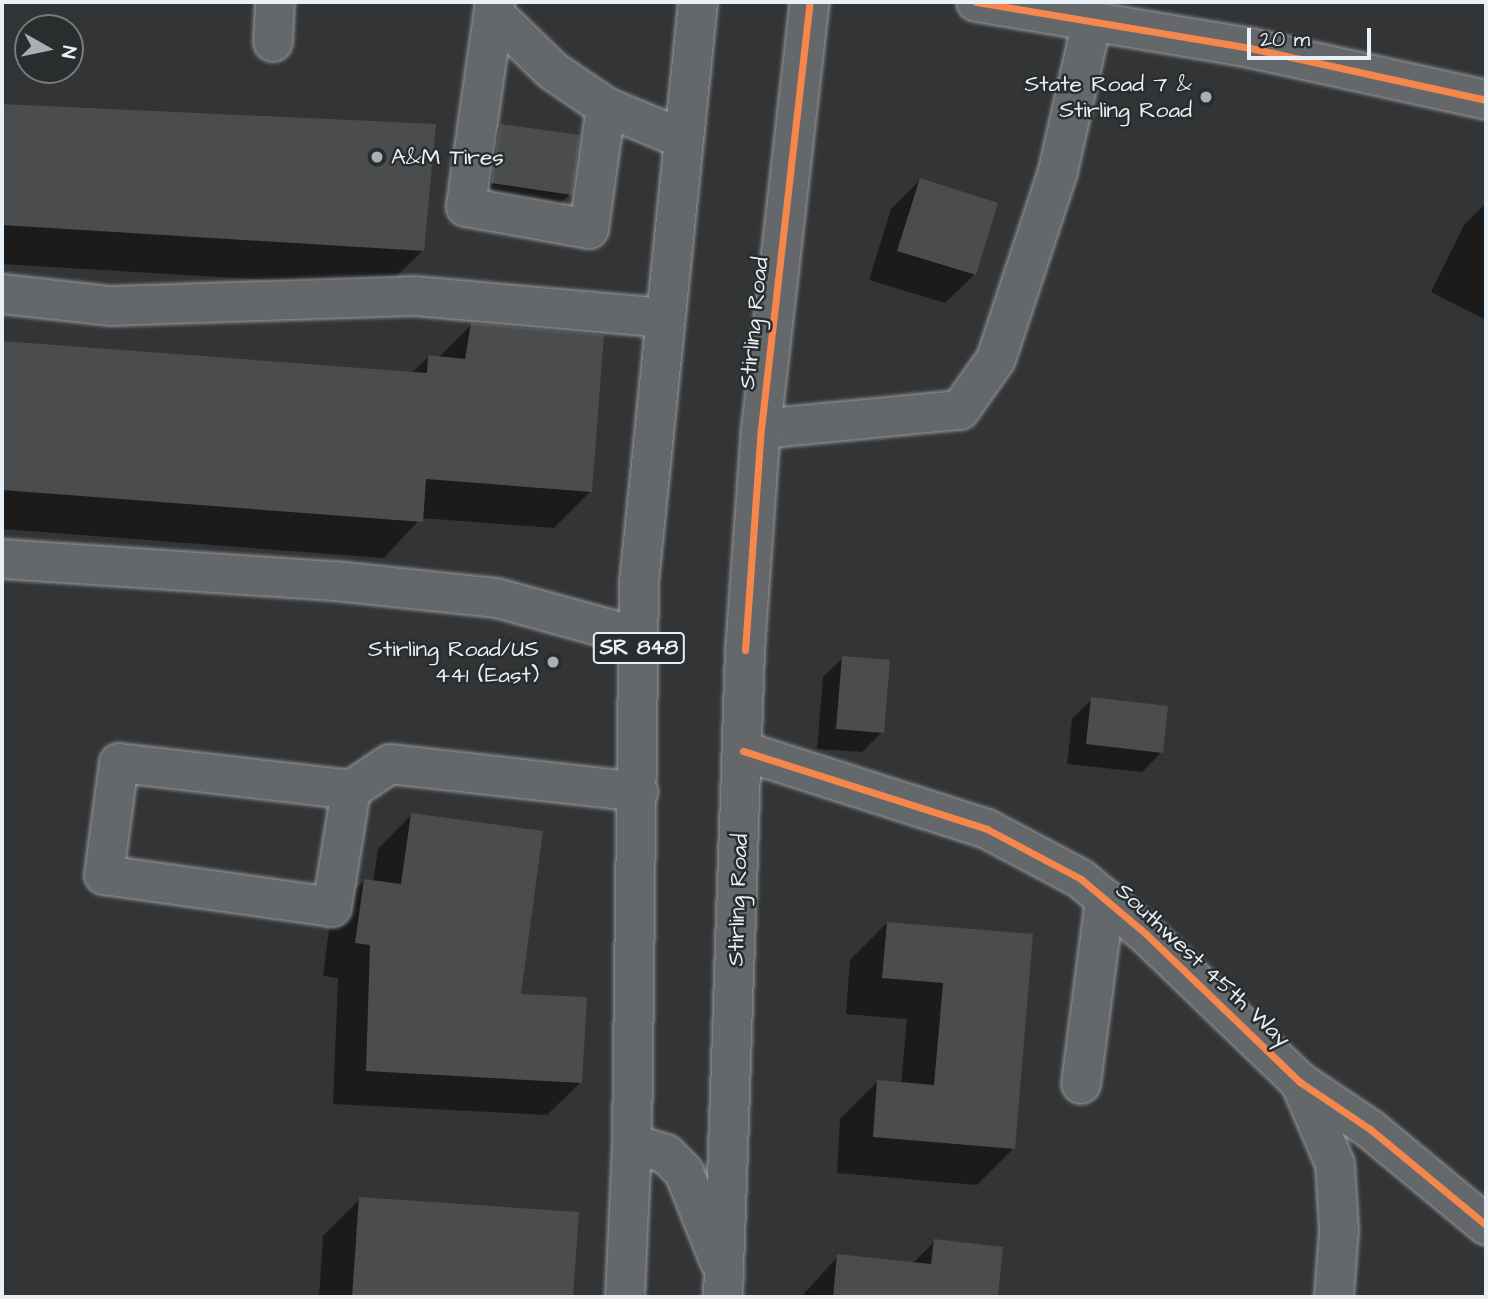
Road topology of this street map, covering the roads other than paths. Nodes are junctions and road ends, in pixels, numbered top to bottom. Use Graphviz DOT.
graph roads {
  1 [pos="275,2"];
  2 [pos="698,2"];
  3 [pos="810,2"];
  4 [pos="976,2"];
  5 [pos="494,8"];
  6 [pos="1092,21"];
  7 [pos="273,42"];
  8 [pos="1486,100"];
  9 [pos="606,107"];
  10 [pos="683,139"];
  11 [pos="2,294"];
  12 [pos="665,318"];
  13 [pos="761,429"];
  14 [pos="2,559"];
  15 [pos="639,637"];
  16 [pos="743,751"];
  17 [pos="351,790"];
  18 [pos="638,792"];
  19 [pos="1105,900"];
  20 [pos="1300,1082"];
  21 [pos="1082,1084"];
  22 [pos="632,1144"];
  23 [pos="1486,1225"];
  24 [pos="724,1286"];
  25 [pos="625,1297"];
  26 [pos="1334,1297"];
  1 -- 7 [label="main road"];
  2 -- 10 [label="main road, SR 848"];
  3 -- 13 [label="main road, Stirling Road"];
  4 -- 6 [label="main road"];
  5 -- 9 [label="main road"];
  5 -- 9 [label="main road"];
  6 -- 8 [label="main road"];
  6 -- 13 [label="main road"];
  9 -- 10 [label="main road"];
  10 -- 12 [label="main road, SR 848"];
  11 -- 12 [label="main road"];
  12 -- 15 [label="main road, SR 848"];
  13 -- 16 [label="main road, Stirling Road"];
  14 -- 15 [label="main road"];
  15 -- 18 [label="main road, SR 848"];
  16 -- 19 [label="main road, Southwest 45th Way"];
  16 -- 24 [label="main road, Stirling Road"];
  17 -- 17 [label="main road"];
  17 -- 18 [label="main road"];
  18 -- 22 [label="main road, SR 848"];
  19 -- 20 [label="main road, Southwest 45th Way"];
  19 -- 21 [label="main road"];
  20 -- 23 [label="main road, Southwest 45th Way"];
  20 -- 26 [label="main road"];
  22 -- 24 [label="main road"];
  22 -- 25 [label="main road, SR 848"];
}
